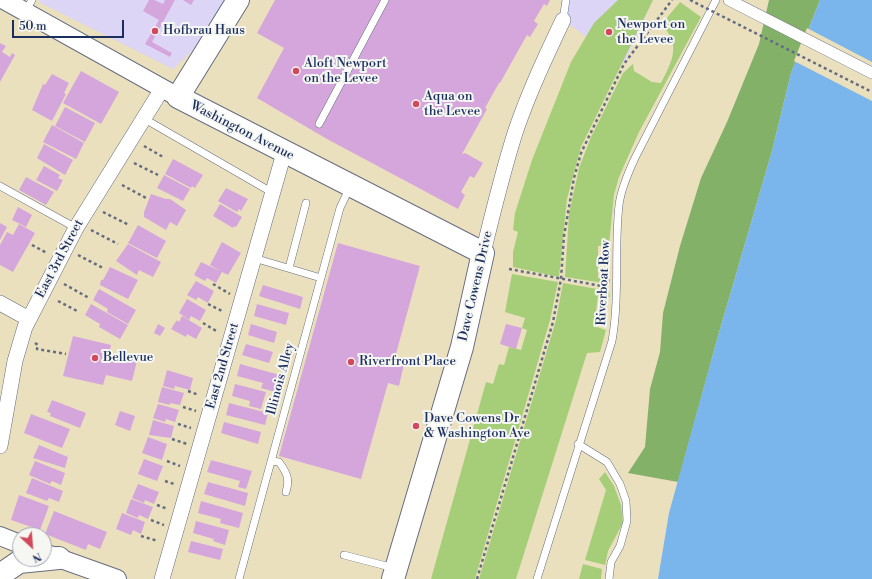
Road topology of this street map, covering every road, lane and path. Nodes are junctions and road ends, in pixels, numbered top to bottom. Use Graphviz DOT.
graph roads {
  1 [pos="4,0"];
  2 [pos="238,0"];
  3 [pos="385,0"];
  4 [pos="566,0"];
  5 [pos="672,0"];
  6 [pos="690,0"];
  7 [pos="716,0"];
  8 [pos="729,0"];
  9 [pos="28,6"];
  10 [pos="563,20"];
  11 [pos="872,73"];
  12 [pos="872,92"];
  13 [pos="170,93"];
  14 [pos="143,118"];
  15 [pos="319,124"];
  16 [pos="143,146"];
  17 [pos="284,153"];
  18 [pos="163,157"];
  19 [pos="134,163"];
  20 [pos="158,175"];
  21 [pos="122,185"];
  22 [pos="0,186"];
  23 [pos="350,186"];
  24 [pos="273,193"];
  25 [pos="148,199"];
  26 [pos="306,203"];
  27 [pos="90,205"];
  28 [pos="77,226"];
  29 [pos="129,226"];
  30 [pos="118,244"];
  31 [pos="65,249"];
  32 [pos="483,253"];
  33 [pos="254,258"];
  34 [pos="103,268"];
  35 [pos="290,268"];
  36 [pos="509,269"];
  37 [pos="51,277"];
  38 [pos="321,278"];
  39 [pos="560,279"];
  40 [pos="213,284"];
  41 [pos="617,289"];
  42 [pos="231,295"];
  43 [pos="89,298"];
  44 [pos="58,301"];
  45 [pos="0,303"];
  46 [pos="208,304"];
  47 [pos="79,312"];
  48 [pos="226,314"];
  49 [pos="29,319"];
  50 [pos="203,323"];
  51 [pos="221,334"];
  52 [pos="35,343"];
  53 [pos="66,354"];
  54 [pos="188,391"];
  55 [pos="204,396"];
  56 [pos="2,427"];
  57 [pos="578,444"];
  58 [pos="0,446"];
  59 [pos="272,461"];
  60 [pos="286,492"];
  61 [pos="0,536"];
  62 [pos="12,541"];
  63 [pos="344,554"];
  64 [pos="52,556"];
  65 [pos="12,567"];
  66 [pos="394,574"];
  67 [pos="0,575"];
  68 [pos="118,579"];
  69 [pos="162,579"];
  70 [pos="239,579"];
  71 [pos="477,579"];
  72 [pos="537,579"];
  73 [pos="610,579"];
  1 -- 9 [label="street, Washington Avenue"];
  2 -- 13 [label="main road, East 3rd Street"];
  3 -- 15 [label="lane"];
  4 -- 10 [label="lane"];
  5 -- 39 [label="path"];
  6 -- 12 [label="path, bridge"];
  7 -- 41 [label="lane, Riverboat Row"];
  8 -- 11 [label="street"];
  9 -- 13 [label="street, Washington Avenue"];
  10 -- 32 [label="street, Dave Cowens Drive"];
  13 -- 14 [label="street, East 3rd Street"];
  13 -- 17 [label="main road, Washington Avenue"];
  14 -- 24 [label="lane"];
  14 -- 27 [label="street, East 3rd Street"];
  16 -- 18 [label="path"];
  17 -- 23 [label="main road, Washington Avenue"];
  17 -- 24 [label="street, East 2nd Street"];
  19 -- 20 [label="path"];
  21 -- 25 [label="path"];
  22 -- 28 [label="lane"];
  23 -- 32 [label="main road, Washington Avenue"];
  23 -- 38 [label="lane, Illinois Alley"];
  24 -- 33 [label="street, East 2nd Street"];
  26 -- 35 [label="lane"];
  27 -- 28 [label="street, East 3rd Street"];
  27 -- 29 [label="path"];
  28 -- 30 [label="path"];
  28 -- 31 [label="street, East 3rd Street"];
  31 -- 34 [label="path"];
  31 -- 37 [label="street, East 3rd Street"];
  32 -- 66 [label="main road, Dave Cowens Drive"];
  33 -- 35 [label="lane"];
  33 -- 69 [label="street, East 2nd Street"];
  35 -- 38 [label="lane"];
  36 -- 39 [label="path"];
  37 -- 43 [label="path"];
  37 -- 49 [label="street, East 3rd Street"];
  38 -- 59 [label="lane, Illinois Alley"];
  39 -- 41 [label="path"];
  39 -- 71 [label="path"];
  40 -- 42 [label="path"];
  41 -- 57 [label="lane, Riverboat Row"];
  44 -- 47 [label="path"];
  45 -- 49 [label="street"];
  46 -- 48 [label="path"];
  49 -- 56 [label="street, East 3rd Street"];
  50 -- 51 [label="path"];
  52 -- 53 [label="path"];
  54 -- 55 [label="path"];
  56 -- 58 [label="street, East 3rd Street"];
  57 -- 72 [label="lane, Riverboat Row"];
  57 -- 73 [label="lane"];
  59 -- 60 [label="lane"];
  59 -- 70 [label="lane, Illinois Alley"];
  61 -- 62 [label="street"];
  63 -- 66 [label="lane"];
  64 -- 68 [label="street"];
  65 -- 67 [label="main road"];
}
